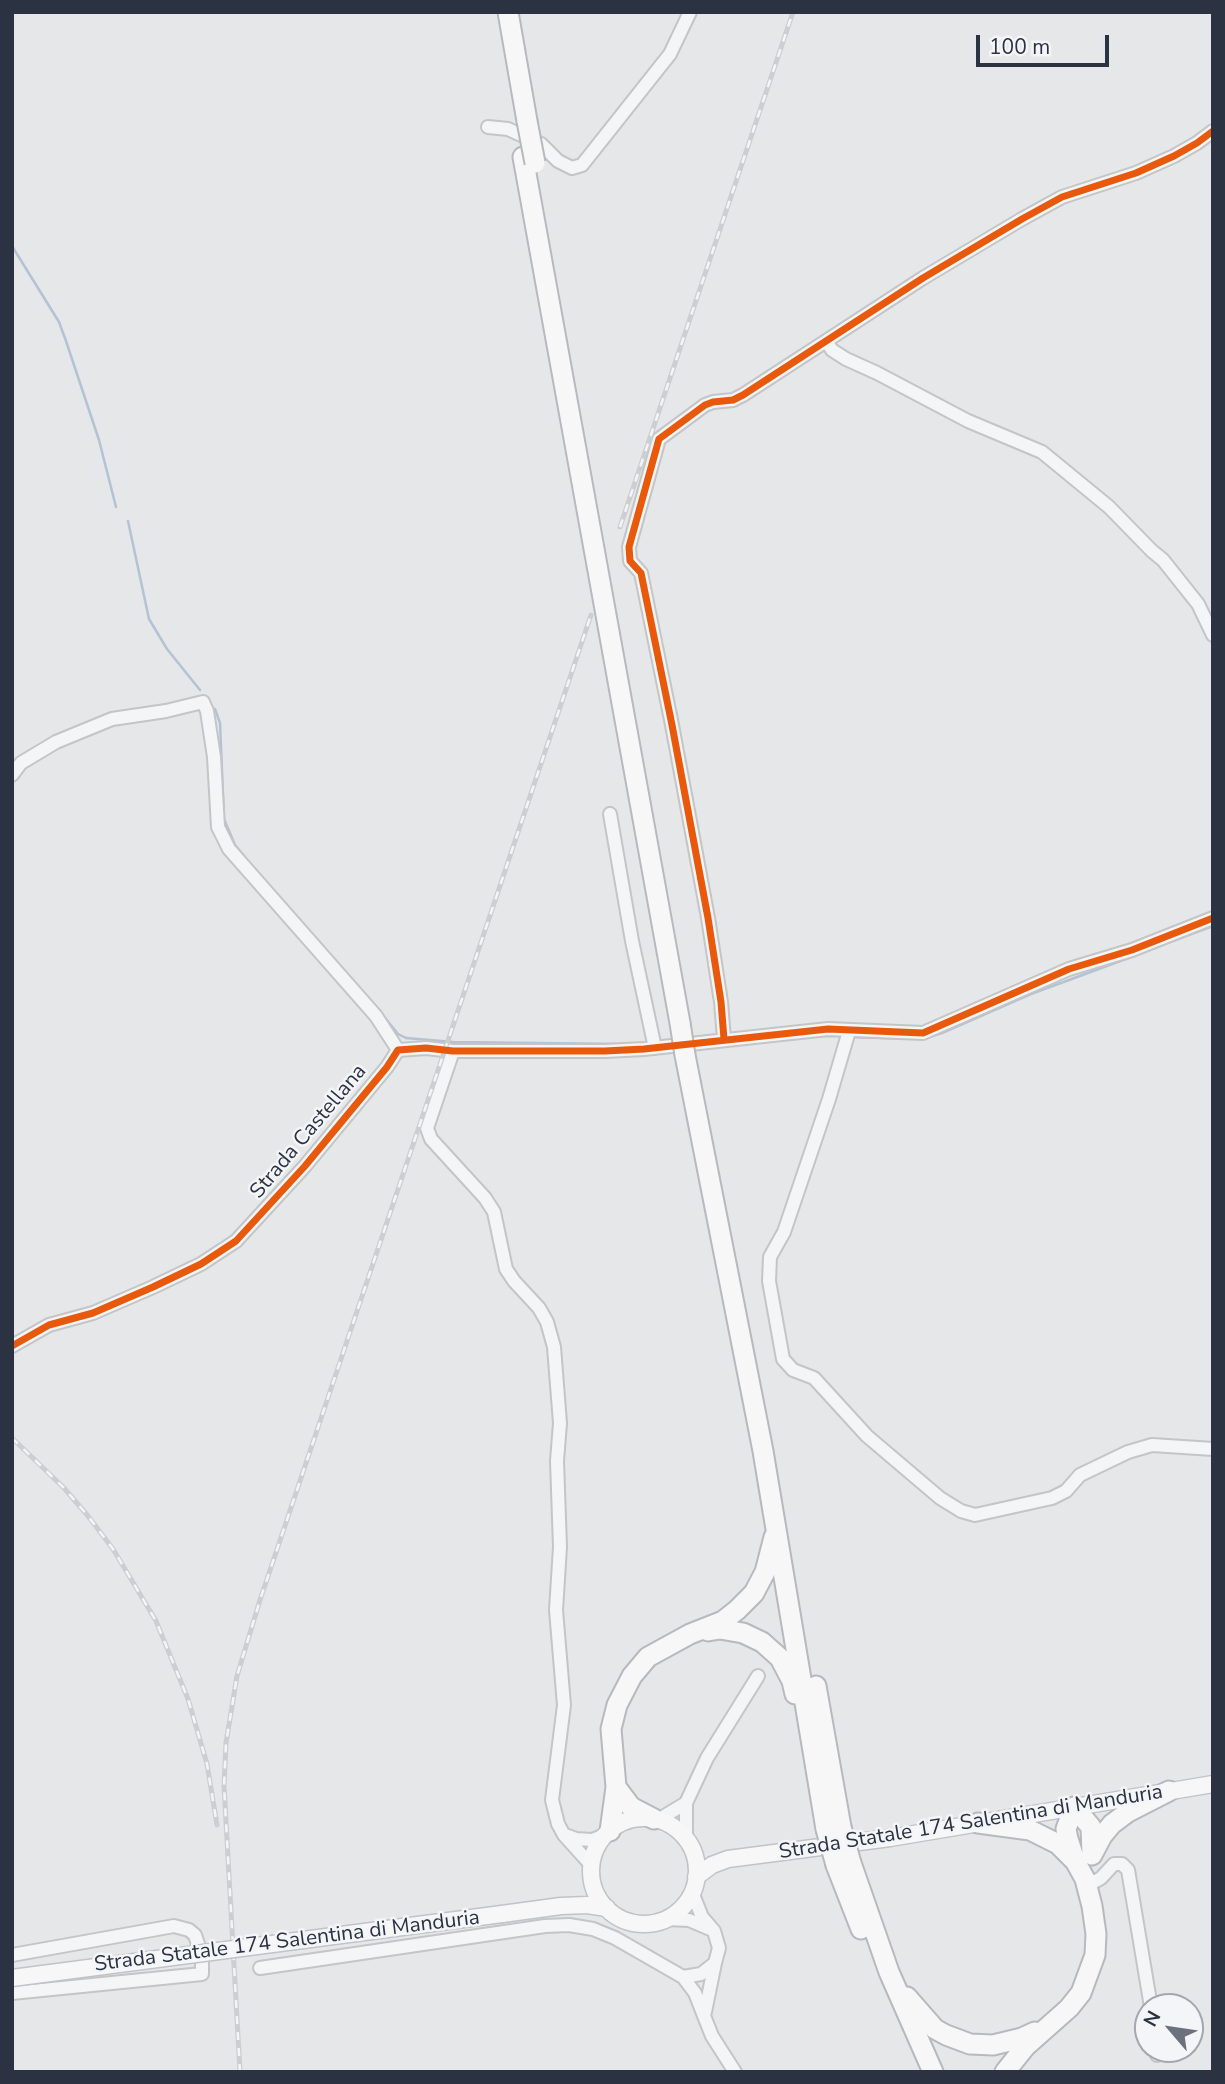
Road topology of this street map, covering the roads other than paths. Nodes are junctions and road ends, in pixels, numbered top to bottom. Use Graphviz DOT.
graph roads {
  1 [pos="497,12"];
  2 [pos="508,12"];
  3 [pos="690,12"];
  4 [pos="521,118"];
  5 [pos="488,127"];
  6 [pos="1213,131"];
  7 [pos="826,341"];
  8 [pos="1213,635"];
  9 [pos="12,775"];
  10 [pos="610,814"];
  11 [pos="1213,918"];
  12 [pos="848,1037"];
  13 [pos="724,1039"];
  14 [pos="655,1048"];
  15 [pos="398,1050"];
  16 [pos="453,1051"];
  17 [pos="691,1055"];
  18 [pos="12,1346"];
  19 [pos="1213,1449"];
  20 [pos="776,1529"];
  21 [pos="690,1634"];
  22 [pos="758,1676"];
  23 [pos="814,1753"];
  24 [pos="1213,1784"];
  25 [pos="616,1787"];
  26 [pos="1169,1791"];
  27 [pos="686,1803"];
  28 [pos="1074,1807"];
  29 [pos="656,1819"];
  30 [pos="978,1823"];
  31 [pos="834,1828"];
  32 [pos="607,1833"];
  33 [pos="564,1835"];
  34 [pos="688,1842"];
  35 [pos="1083,1858"];
  36 [pos="728,1860"];
  37 [pos="843,1864"];
  38 [pos="591,1869"];
  39 [pos="1086,1882"];
  40 [pos="694,1884"];
  41 [pos="561,1906"];
  42 [pos="607,1908"];
  43 [pos="666,1919"];
  44 [pos="713,1931"];
  45 [pos="12,1955"];
  46 [pos="715,1964"];
  47 [pos="260,1968"];
  48 [pos="891,1976"];
  49 [pos="683,1977"];
  50 [pos="12,1978"];
  51 [pos="12,1993"];
  52 [pos="1149,1993"];
  53 [pos="705,2012"];
  54 [pos="1049,2025"];
  55 [pos="735,2072"];
  56 [pos="921,2072"];
  57 [pos="933,2072"];
  58 [pos="1005,2072"];
  1 -- 4 [label="highway"];
  2 -- 4 [label="highway"];
  3 -- 5 [label="street"];
  4 -- 17 [label="highway, bridge"];
  6 -- 7 [label="street"];
  7 -- 8 [label="street"];
  7 -- 13 [label="street"];
  9 -- 15 [label="street"];
  10 -- 14 [label="street"];
  11 -- 12 [label="street"];
  12 -- 13 [label="street"];
  12 -- 19 [label="street"];
  13 -- 14 [label="street"];
  14 -- 16 [label="street"];
  15 -- 16 [label="street"];
  15 -- 18 [label="street, Strada Castellana"];
  16 -- 33 [label="street"];
  17 -- 20 [label="highway"];
  17 -- 31 [label="highway"];
  20 -- 21 [label="highway"];
  20 -- 23 [label="highway"];
  21 -- 23 [label="highway"];
  21 -- 25 [label="highway"];
  22 -- 27 [label="street"];
  23 -- 31 [label="highway"];
  24 -- 26 [label="main road, Strada Statale 174 Salentina di Manduria"];
  25 -- 29 [label="highway"];
  25 -- 32 [label="highway"];
  26 -- 28 [label="main road, Strada Statale 174 Salentina di Manduria"];
  26 -- 35 [label="highway"];
  27 -- 29 [label="street"];
  27 -- 34 [label="street"];
  28 -- 30 [label="main road, Strada Statale 174 Salentina di Manduria"];
  28 -- 35 [label="highway"];
  29 -- 32 [label="main road"];
  29 -- 34 [label="main road"];
  30 -- 35 [label="highway"];
  30 -- 36 [label="main road, Strada Statale 174 Salentina di Manduria"];
  31 -- 37 [label="highway, bridge"];
  32 -- 33 [label="street"];
  32 -- 38 [label="main road"];
  33 -- 38 [label="street"];
  34 -- 36 [label="main road, Strada Statale 174 Salentina di Manduria"];
  34 -- 40 [label="main road"];
  35 -- 39 [label="highway"];
  36 -- 40 [label="main road, Strada Statale 174 Salentina di Manduria"];
  37 -- 48 [label="highway"];
  37 -- 56 [label="highway"];
  38 -- 41 [label="main road"];
  38 -- 42 [label="main road"];
  39 -- 52 [label="street"];
  39 -- 54 [label="highway"];
  40 -- 43 [label="main road"];
  40 -- 44 [label="street"];
  41 -- 42 [label="main road, Strada Statale 174 Salentina di Manduria"];
  41 -- 50 [label="main road, Strada Statale 174 Salentina di Manduria, bridge"];
  42 -- 43 [label="main road"];
  43 -- 44 [label="street"];
  44 -- 46 [label="street"];
  45 -- 51 [label="street"];
  46 -- 49 [label="street"];
  46 -- 53 [label="street"];
  47 -- 49 [label="street"];
  48 -- 54 [label="highway"];
  48 -- 57 [label="highway"];
  49 -- 53 [label="street"];
  53 -- 55 [label="street"];
  54 -- 58 [label="highway"];
}
